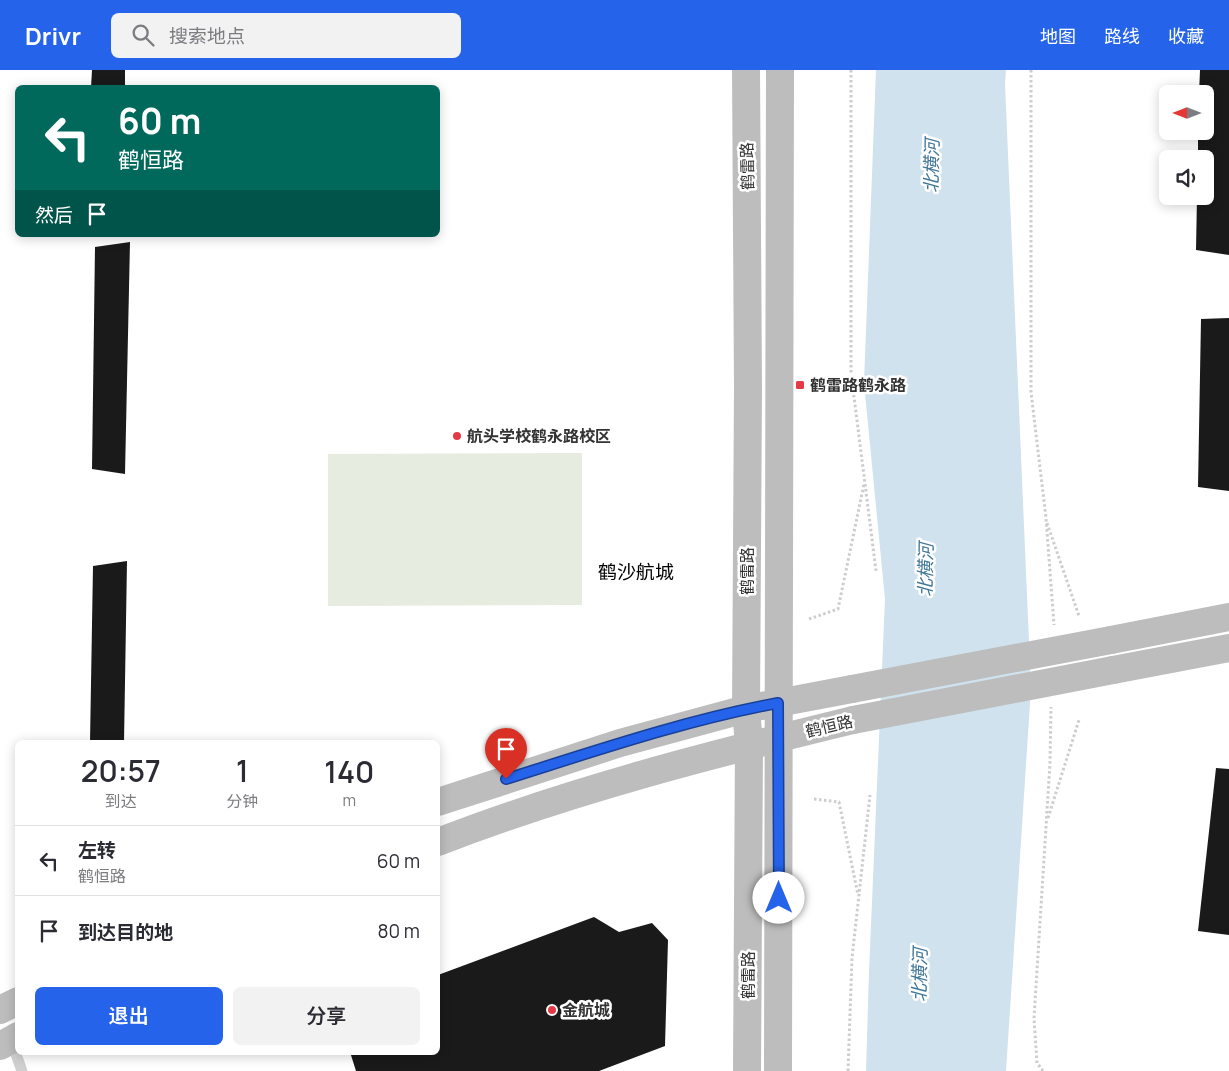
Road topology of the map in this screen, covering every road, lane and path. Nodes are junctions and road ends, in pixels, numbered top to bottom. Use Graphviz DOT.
graph roads {
  1 [pos="746,70"];
  2 [pos="780,70"];
  3 [pos="851,70"];
  4 [pos="1031,70"];
  5 [pos="865,481"];
  6 [pos="1046,518"];
  7 [pos="876,571"];
  8 [pos="1079,616"];
  9 [pos="1229,617"];
  10 [pos="809,620"];
  11 [pos="1054,625"];
  12 [pos="1229,648"];
  13 [pos="778,703"];
  14 [pos="1052,704"];
  15 [pos="746,709"];
  16 [pos="1079,720"];
  17 [pos="779,738"];
  18 [pos="749,745"];
  19 [pos="870,796"];
  20 [pos="814,799"];
  21 [pos="440,801"];
  22 [pos="1046,823"];
  23 [pos="440,841"];
  24 [pos="858,899"];
  25 [pos="15,1002"];
  26 [pos="0,1010"];
  27 [pos="9,1041"];
  28 [pos="15,1055"];
  29 [pos="15,1055"];
  30 [pos="22,1071"];
  31 [pos="748,1071"];
  32 [pos="778,1071"];
  33 [pos="848,1071"];
  34 [pos="1043,1071"];
  1 -- 15 [label="street, 鹤雷路"];
  2 -- 13 [label="street, 鹤雷路"];
  3 -- 5 [label="path"];
  4 -- 6 [label="path"];
  5 -- 7 [label="path"];
  5 -- 10 [label="path"];
  6 -- 8 [label="path"];
  6 -- 11 [label="path"];
  9 -- 13 [label="street, 鹤恒路, bridge"];
  12 -- 17 [label="street, 鹤恒路, bridge"];
  13 -- 15 [label="street, 鹤恒路"];
  13 -- 17 [label="street, 鹤雷路"];
  14 -- 22 [label="path"];
  15 -- 18 [label="street, 鹤雷路"];
  15 -- 21 [label="street, 鹤恒路"];
  16 -- 22 [label="path"];
  17 -- 18 [label="street, 鹤恒路"];
  17 -- 32 [label="street, 鹤雷路"];
  18 -- 23 [label="street, 鹤恒路"];
  18 -- 31 [label="street, 鹤雷路"];
  19 -- 24 [label="path"];
  20 -- 24 [label="path"];
  22 -- 34 [label="path"];
  24 -- 33 [label="path"];
  25 -- 26 [label="street"];
  27 -- 28 [label="lane"];
  29 -- 30 [label="lane"];
}
